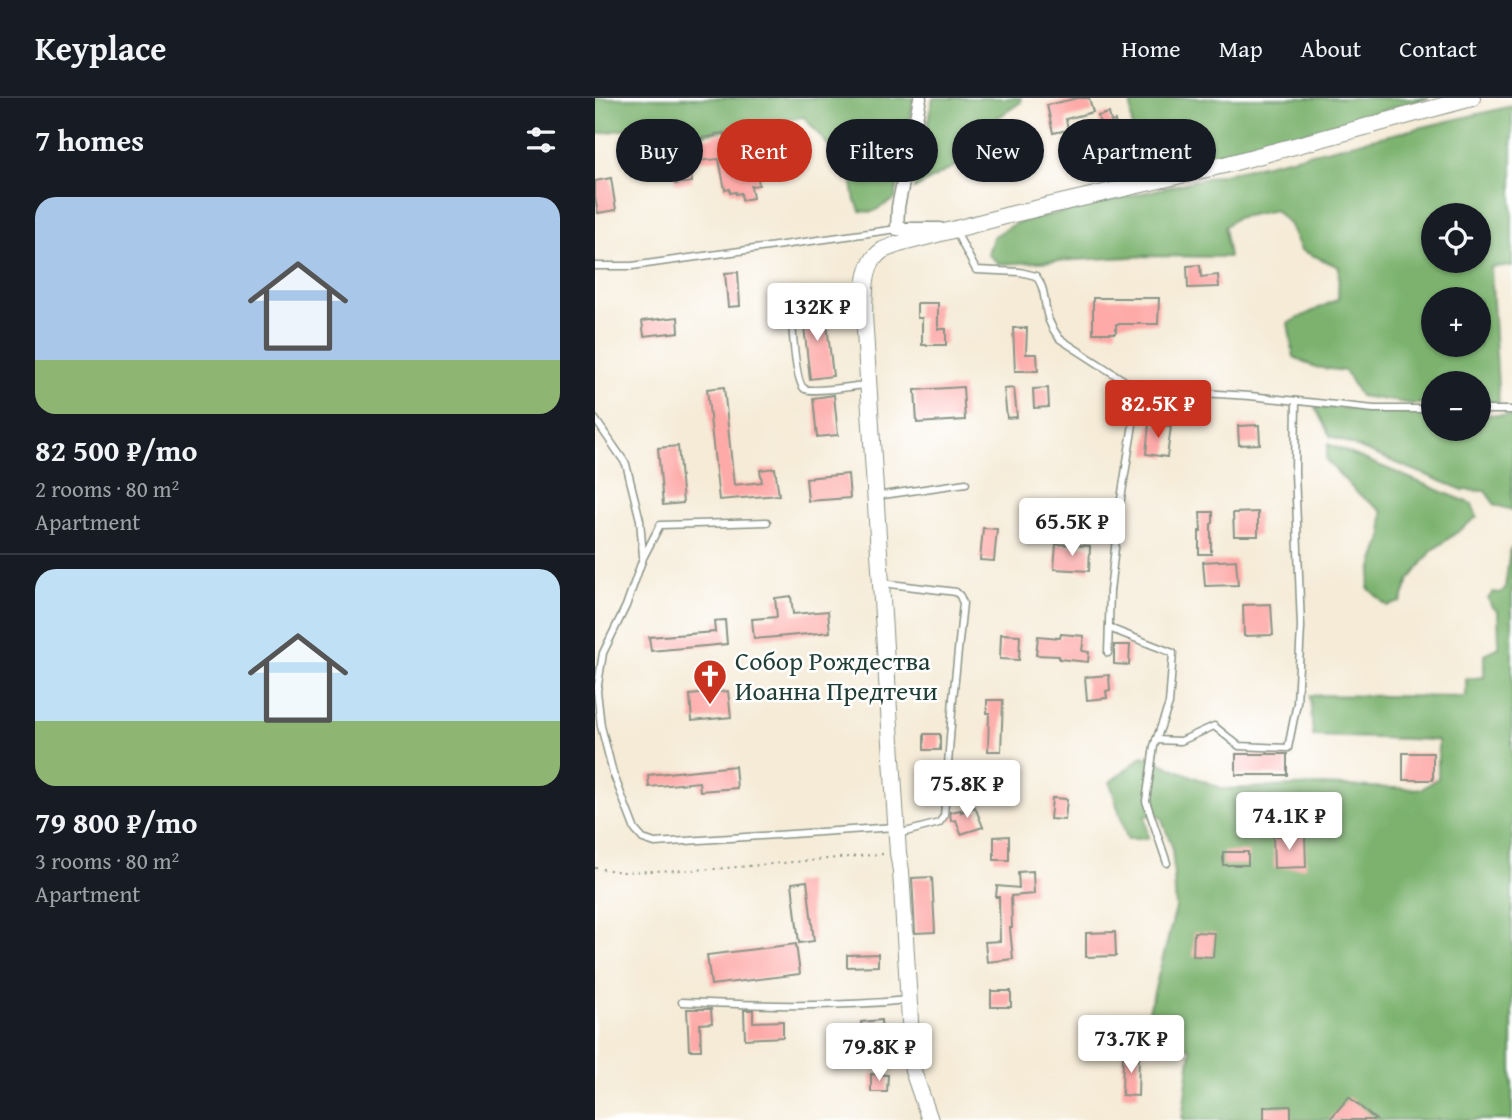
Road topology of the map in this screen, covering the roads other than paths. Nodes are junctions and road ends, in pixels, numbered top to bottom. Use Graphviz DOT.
graph roads {
  1 [pos="921,98"];
  2 [pos="1472,98"];
  3 [pos="897,229"];
  4 [pos="955,229"];
  5 [pos="595,266"];
  6 [pos="791,309"];
  7 [pos="868,384"];
  8 [pos="1139,387"];
  9 [pos="1296,401"];
  10 [pos="1421,409"];
  11 [pos="1491,410"];
  12 [pos="1512,410"];
  13 [pos="595,419"];
  14 [pos="965,484"];
  15 [pos="874,497"];
  16 [pos="767,522"];
  17 [pos="643,558"];
  18 [pos="880,582"];
  19 [pos="1109,628"];
  20 [pos="1108,653"];
  21 [pos="1157,740"];
  22 [pos="897,831"];
  23 [pos="1167,863"];
  24 [pos="909,999"];
  25 [pos="682,1002"];
  26 [pos="930,1120"];
  1 -- 3 [label="street"];
  2 -- 4 [label="street"];
  3 -- 4 [label="street"];
  3 -- 5 [label="lane"];
  4 -- 7 [label="street"];
  4 -- 8 [label="lane"];
  6 -- 7 [label="lane"];
  7 -- 15 [label="street"];
  8 -- 9 [label="lane"];
  8 -- 19 [label="lane"];
  9 -- 10 [label="lane"];
  9 -- 21 [label="lane"];
  11 -- 12 [label="lane"];
  13 -- 17 [label="lane"];
  14 -- 15 [label="lane"];
  15 -- 18 [label="street"];
  16 -- 17 [label="lane"];
  17 -- 22 [label="lane"];
  18 -- 22 [label="street"];
  18 -- 22 [label="lane"];
  19 -- 20 [label="lane"];
  19 -- 21 [label="lane"];
  21 -- 23 [label="lane"];
  22 -- 24 [label="street"];
  24 -- 25 [label="lane"];
  24 -- 26 [label="street"];
}
